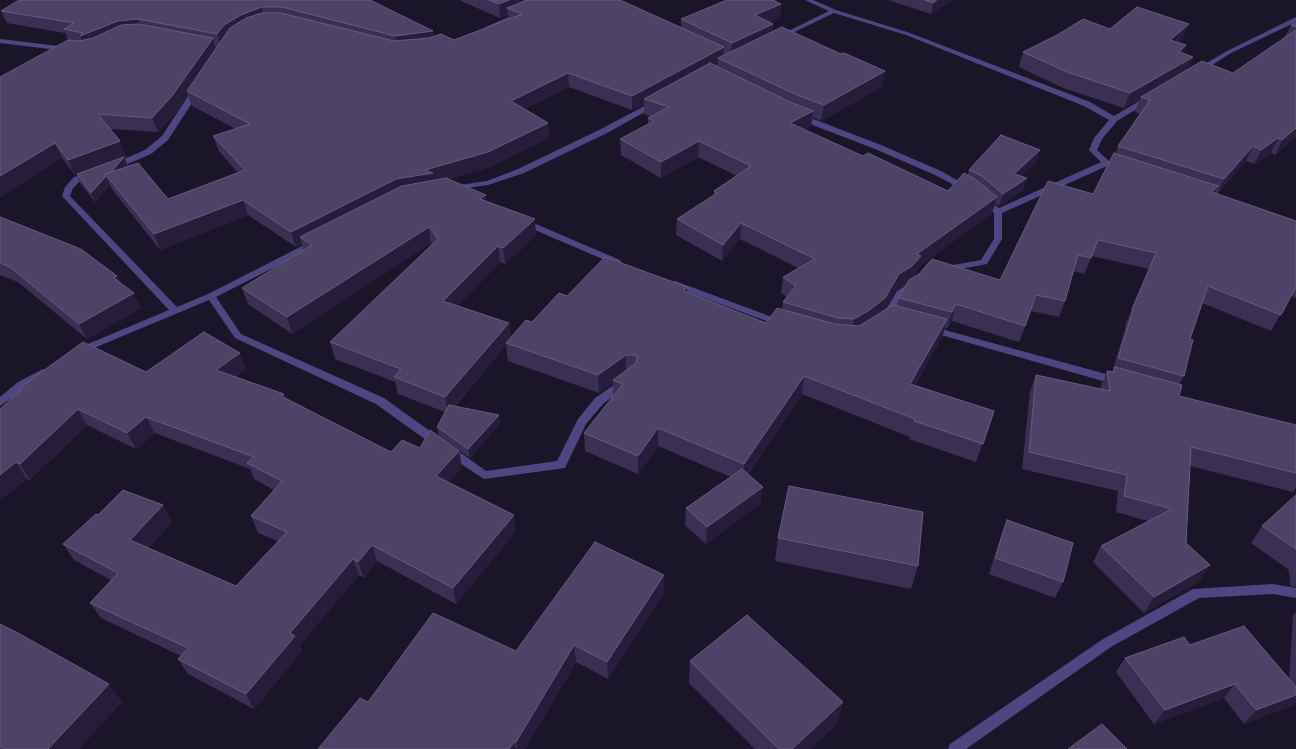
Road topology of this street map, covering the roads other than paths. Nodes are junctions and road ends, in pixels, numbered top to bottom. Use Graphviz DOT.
graph roads {
  1 [pos="808,0"];
  2 [pos="527,11"];
  3 [pos="834,11"];
  4 [pos="1296,19"];
  5 [pos="485,29"];
  6 [pos="0,41"];
  7 [pos="772,41"];
  8 [pos="78,51"];
  9 [pos="1188,76"];
  10 [pos="204,78"];
  11 [pos="1154,96"];
  12 [pos="664,99"];
  13 [pos="792,114"];
  14 [pos="1114,119"];
  15 [pos="1106,163"];
  16 [pos="1129,170"];
  17 [pos="463,195"];
  18 [pos="998,212"];
  19 [pos="513,217"];
  20 [pos="320,240"];
  21 [pos="628,266"];
  22 [pos="939,270"];
  23 [pos="920,277"];
  24 [pos="664,280"];
  25 [pos="211,296"];
  26 [pos="176,311"];
  27 [pos="887,320"];
  28 [pos="918,326"];
  29 [pos="793,327"];
  30 [pos="68,358"];
  31 [pos="55,366"];
  32 [pos="631,377"];
  33 [pos="1124,383"];
  34 [pos="0,402"];
  35 [pos="1296,593"];
  36 [pos="955,749"];
  1 -- 3 [label="street"];
  2 -- 5 [label="street"];
  3 -- 7 [label="street"];
  3 -- 14 [label="street"];
  4 -- 9 [label="street"];
  6 -- 8 [label="street"];
  10 -- 26 [label="street"];
  11 -- 14 [label="street"];
  12 -- 17 [label="street"];
  13 -- 18 [label="street"];
  14 -- 15 [label="street"];
  15 -- 16 [label="street"];
  15 -- 18 [label="street"];
  18 -- 22 [label="street"];
  19 -- 21 [label="street"];
  20 -- 25 [label="street"];
  23 -- 27 [label="street"];
  24 -- 29 [label="street"];
  25 -- 26 [label="street"];
  25 -- 32 [label="street"];
  26 -- 30 [label="street"];
  28 -- 33 [label="street"];
  31 -- 34 [label="street"];
  35 -- 36 [label="street"];
}
